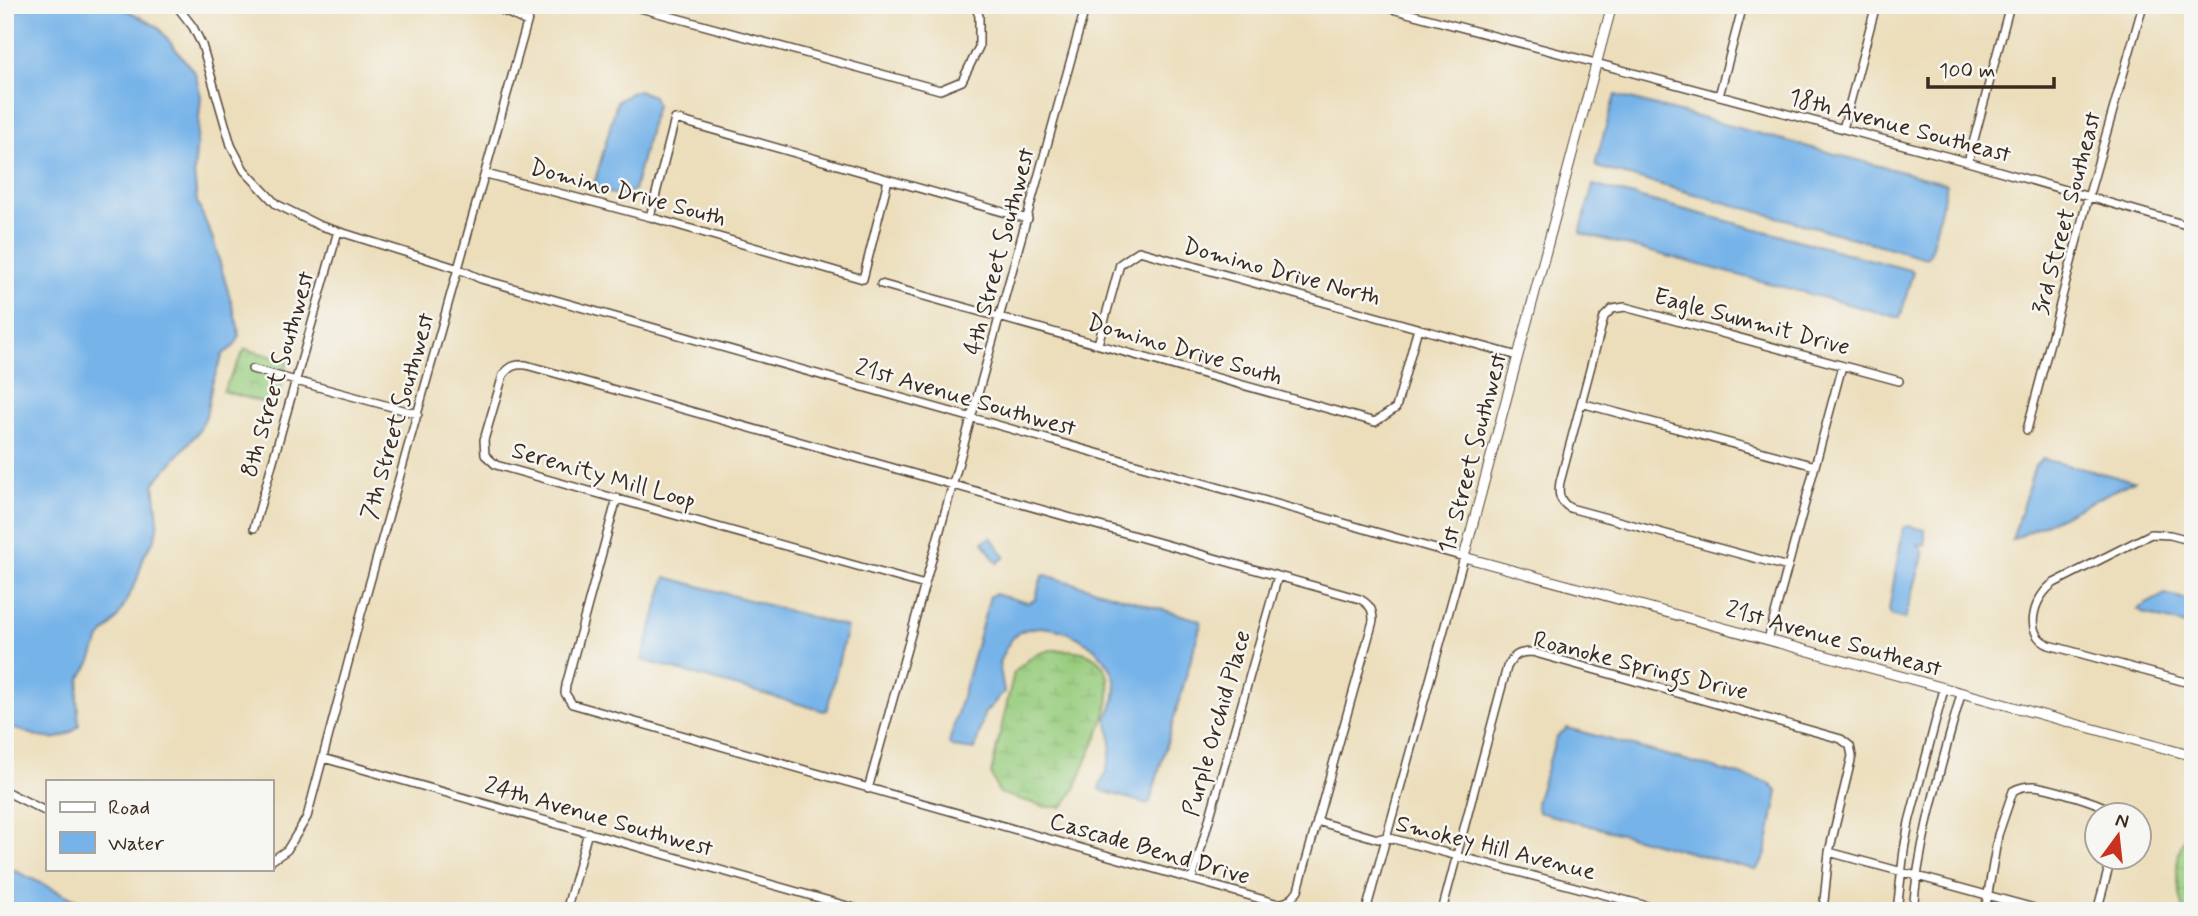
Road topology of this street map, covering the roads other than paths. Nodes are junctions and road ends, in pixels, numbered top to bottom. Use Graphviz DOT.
graph roads {
  1 [pos="176,5"];
  2 [pos="491,5"];
  3 [pos="532,5"];
  4 [pos="629,5"];
  5 [pos="975,5"];
  6 [pos="1086,5"];
  7 [pos="1377,5"];
  8 [pos="1612,5"];
  9 [pos="1743,5"];
  10 [pos="1877,5"];
  11 [pos="2010,5"];
  12 [pos="2143,5"];
  13 [pos="645,7"];
  14 [pos="527,22"];
  15 [pos="1596,63"];
  16 [pos="1719,96"];
  17 [pos="1843,129"];
  18 [pos="1968,162"];
  19 [pos="486,174"];
  20 [pos="888,180"];
  21 [pos="2088,198"];
  22 [pos="650,217"];
  23 [pos="1028,219"];
  24 [pos="2193,227"];
  25 [pos="338,231"];
  26 [pos="459,269"];
  27 [pos="881,284"];
  28 [pos="1001,317"];
  29 [pos="1418,328"];
  30 [pos="1098,344"];
  31 [pos="1518,356"];
  32 [pos="1842,366"];
  33 [pos="252,369"];
  34 [pos="296,380"];
  35 [pos="1899,382"];
  36 [pos="1581,403"];
  37 [pos="418,414"];
  38 [pos="971,419"];
  39 [pos="2027,430"];
  40 [pos="1815,466"];
  41 [pos="953,485"];
  42 [pos="617,498"];
  43 [pos="254,528"];
  44 [pos="2193,541"];
  45 [pos="1464,556"];
  46 [pos="1788,566"];
  47 [pos="1278,576"];
  48 [pos="925,585"];
  49 [pos="1769,640"];
  50 [pos="2193,684"];
  51 [pos="1944,689"];
  52 [pos="1961,694"];
  53 [pos="2193,755"];
  54 [pos="323,758"];
  55 [pos="868,789"];
  56 [pos="5,791"];
  57 [pos="2082,800"];
  58 [pos="46,812"];
  59 [pos="1317,821"];
  60 [pos="588,832"];
  61 [pos="1387,837"];
  62 [pos="1829,852"];
  63 [pos="1457,856"];
  64 [pos="273,860"];
  65 [pos="2108,870"];
  66 [pos="1900,872"];
  67 [pos="1917,877"];
  68 [pos="1192,880"];
  69 [pos="1987,895"];
  70 [pos="1656,909"];
  71 [pos="566,911"];
  72 [pos="865,911"];
  73 [pos="1366,911"];
  74 [pos="1442,911"];
  75 [pos="1666,911"];
  76 [pos="1823,911"];
  77 [pos="1897,911"];
  78 [pos="1913,911"];
  79 [pos="1985,911"];
  80 [pos="2045,911"];
  81 [pos="2097,911"];
  1 -- 25 [label="street, 21st Avenue Southwest"];
  2 -- 14 [label="street"];
  3 -- 14 [label="street, 7th Street Southwest"];
  4 -- 13 [label="street"];
  5 -- 13 [label="street"];
  6 -- 23 [label="street, 4th Street Southwest"];
  7 -- 15 [label="street, 18th Avenue Southeast"];
  8 -- 15 [label="street, 1st Street Southwest"];
  9 -- 16 [label="street"];
  10 -- 17 [label="street"];
  11 -- 18 [label="street"];
  12 -- 21 [label="street, 3rd Street Southeast"];
  14 -- 19 [label="street, 7th Street Southwest"];
  15 -- 16 [label="street, 18th Avenue Southeast"];
  15 -- 31 [label="street, 1st Street Southwest"];
  16 -- 17 [label="street, 18th Avenue Southeast"];
  17 -- 18 [label="street, 18th Avenue Southeast"];
  18 -- 21 [label="street, 18th Avenue Southeast"];
  19 -- 22 [label="street, Domino Drive South"];
  19 -- 26 [label="street, 7th Street Southwest"];
  20 -- 22 [label="street"];
  20 -- 22 [label="street, Domino Drive South"];
  20 -- 23 [label="street"];
  21 -- 24 [label="street, 18th Avenue Southeast"];
  21 -- 39 [label="street, 3rd Street Southeast"];
  23 -- 28 [label="street, 4th Street Southwest"];
  25 -- 26 [label="street, 21st Avenue Southwest"];
  25 -- 34 [label="street, 8th Street Southwest"];
  26 -- 37 [label="street, 7th Street Southwest"];
  26 -- 38 [label="street, 21st Avenue Southwest"];
  27 -- 28 [label="street, Domino Drive South"];
  28 -- 30 [label="street, Domino Drive South"];
  28 -- 38 [label="street, 4th Street Southwest"];
  29 -- 30 [label="street, Domino Drive North"];
  29 -- 30 [label="street, Domino Drive South"];
  29 -- 31 [label="street, Domino Drive North"];
  31 -- 45 [label="street, 1st Street Southwest"];
  32 -- 35 [label="street, Eagle Summit Drive"];
  32 -- 36 [label="street, Eagle Summit Drive"];
  32 -- 40 [label="street"];
  33 -- 34 [label="street"];
  34 -- 37 [label="street"];
  34 -- 43 [label="street, 8th Street Southwest"];
  36 -- 40 [label="street"];
  36 -- 46 [label="street, Eagle Summit Drive"];
  37 -- 54 [label="street, 7th Street Southwest"];
  38 -- 41 [label="street, 4th Street Southwest"];
  38 -- 45 [label="street, 21st Avenue Southwest"];
  40 -- 46 [label="street"];
  41 -- 42 [label="street, Serenity Mill Loop"];
  41 -- 47 [label="street, Cascade Bend Drive"];
  41 -- 48 [label="street, 4th Street Southwest"];
  42 -- 48 [label="street, Serenity Mill Loop"];
  42 -- 55 [label="street, Cascade Bend Drive"];
  44 -- 50 [label="street"];
  45 -- 49 [label="street, 21st Avenue Southeast"];
  45 -- 61 [label="street, 1st Street Southwest"];
  46 -- 49 [label="street"];
  47 -- 59 [label="street, Cascade Bend Drive"];
  47 -- 68 [label="street, Purple Orchid Place"];
  48 -- 55 [label="street, 4th Street Southwest"];
  49 -- 51 [label="street, 21st Avenue Southeast"];
  51 -- 52 [label="street, 21st Avenue Southeast"];
  51 -- 66 [label="street"];
  52 -- 53 [label="street, 21st Avenue Southeast"];
  52 -- 67 [label="street"];
  54 -- 60 [label="street, 24th Avenue Southwest"];
  54 -- 64 [label="street, 7th Street Southwest"];
  55 -- 68 [label="street, Cascade Bend Drive"];
  56 -- 58 [label="street"];
  57 -- 69 [label="street"];
  59 -- 61 [label="street, Smokey Hill Avenue"];
  59 -- 68 [label="street, Cascade Bend Drive"];
  60 -- 71 [label="street"];
  60 -- 72 [label="street, 24th Avenue Southwest"];
  61 -- 63 [label="street, Smokey Hill Avenue"];
  61 -- 73 [label="street, 1st Street Southwest"];
  62 -- 63 [label="street, Roanoke Springs Drive"];
  62 -- 66 [label="street"];
  62 -- 76 [label="street, Roanoke Springs Drive"];
  63 -- 70 [label="street, Smokey Hill Avenue"];
  63 -- 74 [label="street, Roanoke Springs Drive"];
  65 -- 81 [label="street"];
  66 -- 67 [label="street"];
  66 -- 77 [label="street"];
  67 -- 69 [label="street"];
  67 -- 78 [label="street"];
  69 -- 79 [label="street"];
  69 -- 80 [label="street"];
  70 -- 75 [label="street, Smokey Hill Avenue"];
}
